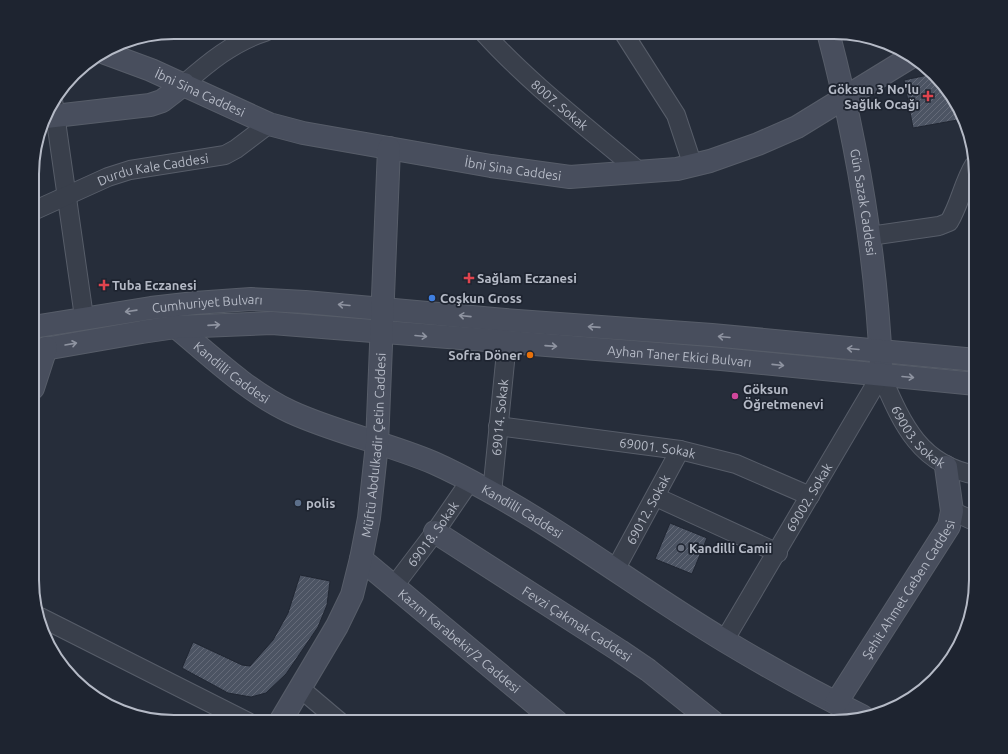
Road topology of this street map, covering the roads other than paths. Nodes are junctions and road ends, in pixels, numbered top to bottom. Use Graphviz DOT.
graph roads {
  1 [pos="247,39"];
  2 [pos="489,39"];
  3 [pos="627,39"];
  4 [pos="830,39"];
  5 [pos="110,55"];
  6 [pos="906,60"];
  7 [pos="184,84"];
  8 [pos="845,99"];
  9 [pos="54,112"];
  10 [pos="53,115"];
  11 [pos="269,124"];
  12 [pos="389,148"];
  13 [pos="693,166"];
  14 [pos="641,172"];
  15 [pos="969,174"];
  16 [pos="66,196"];
  17 [pos="39,208"];
  18 [pos="870,236"];
  19 [pos="383,308"];
  20 [pos="84,317"];
  21 [pos="39,326"];
  22 [pos="176,327"];
  23 [pos="383,332"];
  24 [pos="506,342"];
  25 [pos="39,350"];
  26 [pos="880,351"];
  27 [pos="969,359"];
  28 [pos="881,375"];
  29 [pos="969,383"];
  30 [pos="498,426"];
  31 [pos="377,444"];
  32 [pos="680,450"];
  33 [pos="946,467"];
  34 [pos="969,473"];
  35 [pos="470,481"];
  36 [pos="492,493"];
  37 [pos="810,496"];
  38 [pos="656,497"];
  39 [pos="952,511"];
  40 [pos="969,519"];
  41 [pos="435,532"];
  42 [pos="778,553"];
  43 [pos="362,559"];
  44 [pos="615,570"];
  45 [pos="394,586"];
  46 [pos="45,621"];
  47 [pos="724,641"];
  48 [pos="301,690"];
  49 [pos="836,703"];
  50 [pos="856,713"];
  51 [pos="234,715"];
  52 [pos="285,715"];
  53 [pos="331,715"];
  54 [pos="549,715"];
  55 [pos="704,715"];
  1 -- 7 [label="street"];
  2 -- 14 [label="street, 8007. Sokak"];
  3 -- 13 [label="street"];
  4 -- 8 [label="street, Gün Sazak Caddesi"];
  5 -- 7 [label="street, İbni Sina Caddesi"];
  6 -- 8 [label="street, İbni Sina Caddesi"];
  7 -- 9 [label="street"];
  7 -- 11 [label="street, İbni Sina Caddesi"];
  8 -- 13 [label="street, İbni Sina Caddesi"];
  8 -- 18 [label="street, Gün Sazak Caddesi"];
  10 -- 16 [label="street"];
  11 -- 12 [label="street, İbni Sina Caddesi"];
  11 -- 16 [label="street, Durdu Kale Caddesi"];
  12 -- 14 [label="street, İbni Sina Caddesi"];
  12 -- 19 [label="street, Müftü Abdulkadir Çetin Caddesi"];
  13 -- 14 [label="street, İbni Sina Caddesi"];
  15 -- 18 [label="street"];
  16 -- 17 [label="street, Durdu Kale Caddesi"];
  16 -- 20 [label="street"];
  18 -- 26 [label="street, Gün Sazak Caddesi"];
  19 -- 20 [label="street, Cumhuriyet Bulvarı, one-way"];
  19 -- 23 [label="street, Müftü Abdulkadir Çetin Caddesi"];
  26 -- 19 [label="street, Ayhan Taner Ekici Bulvarı, one-way"];
  20 -- 21 [label="street, Cumhuriyet Bulvarı"];
  22 -- 23 [label="street, Cumhuriyet Bulvarı, one-way"];
  25 -- 22 [label="street, Cumhuriyet Bulvarı, one-way"];
  22 -- 31 [label="street, Kandilli Caddesi"];
  23 -- 24 [label="street, Ayhan Taner Ekici Bulvarı, one-way"];
  23 -- 31 [label="street, Müftü Abdulkadir Çetin Caddesi"];
  24 -- 28 [label="street, Ayhan Taner Ekici Bulvarı, one-way"];
  24 -- 30 [label="street, 69014. Sokak"];
  26 -- 27 [label="street, Ayhan Taner Ekici Bulvarı"];
  26 -- 28 [label="street, Gün Sazak Caddesi"];
  28 -- 29 [label="street, Ayhan Taner Ekici Bulvarı, one-way"];
  28 -- 33 [label="street, 69003. Sokak"];
  28 -- 37 [label="street, 69002. Sokak"];
  30 -- 32 [label="street, 69001. Sokak"];
  30 -- 36 [label="street, 69014. Sokak"];
  31 -- 35 [label="street, Kandilli Caddesi"];
  31 -- 43 [label="street, Müftü Abdulkadir Çetin Caddesi"];
  32 -- 37 [label="street, 69001. Sokak"];
  32 -- 38 [label="street, 69012. Sokak"];
  33 -- 34 [label="street, 69003. Sokak"];
  33 -- 39 [label="street, Şehit Ahmet Geben Caddesi"];
  35 -- 36 [label="street, Kandilli Caddesi"];
  35 -- 41 [label="street, 69018. Sokak"];
  36 -- 44 [label="street, Kandilli Caddesi"];
  37 -- 42 [label="street, 69002. Sokak"];
  38 -- 42 [label="street"];
  38 -- 44 [label="street, 69012. Sokak"];
  39 -- 40 [label="street"];
  39 -- 49 [label="street, Şehit Ahmet Geben Caddesi"];
  41 -- 45 [label="street, 69018. Sokak"];
  41 -- 55 [label="street, Fevzi Çakmak Caddesi"];
  42 -- 47 [label="street, 69002. Sokak"];
  43 -- 45 [label="street, Kazım Karabekir/2 Caddesi"];
  43 -- 48 [label="street, Müftü Abdulkadir Çetin Caddesi"];
  44 -- 47 [label="street, Kandilli Caddesi"];
  45 -- 54 [label="street, Kazım Karabekir/2 Caddesi"];
  46 -- 51 [label="street"];
  47 -- 49 [label="street, Kandilli Caddesi"];
  48 -- 52 [label="street, Müftü Abdulkadir Çetin Caddesi"];
  48 -- 53 [label="street"];
  49 -- 50 [label="street, Kandilli Caddesi"];
}
